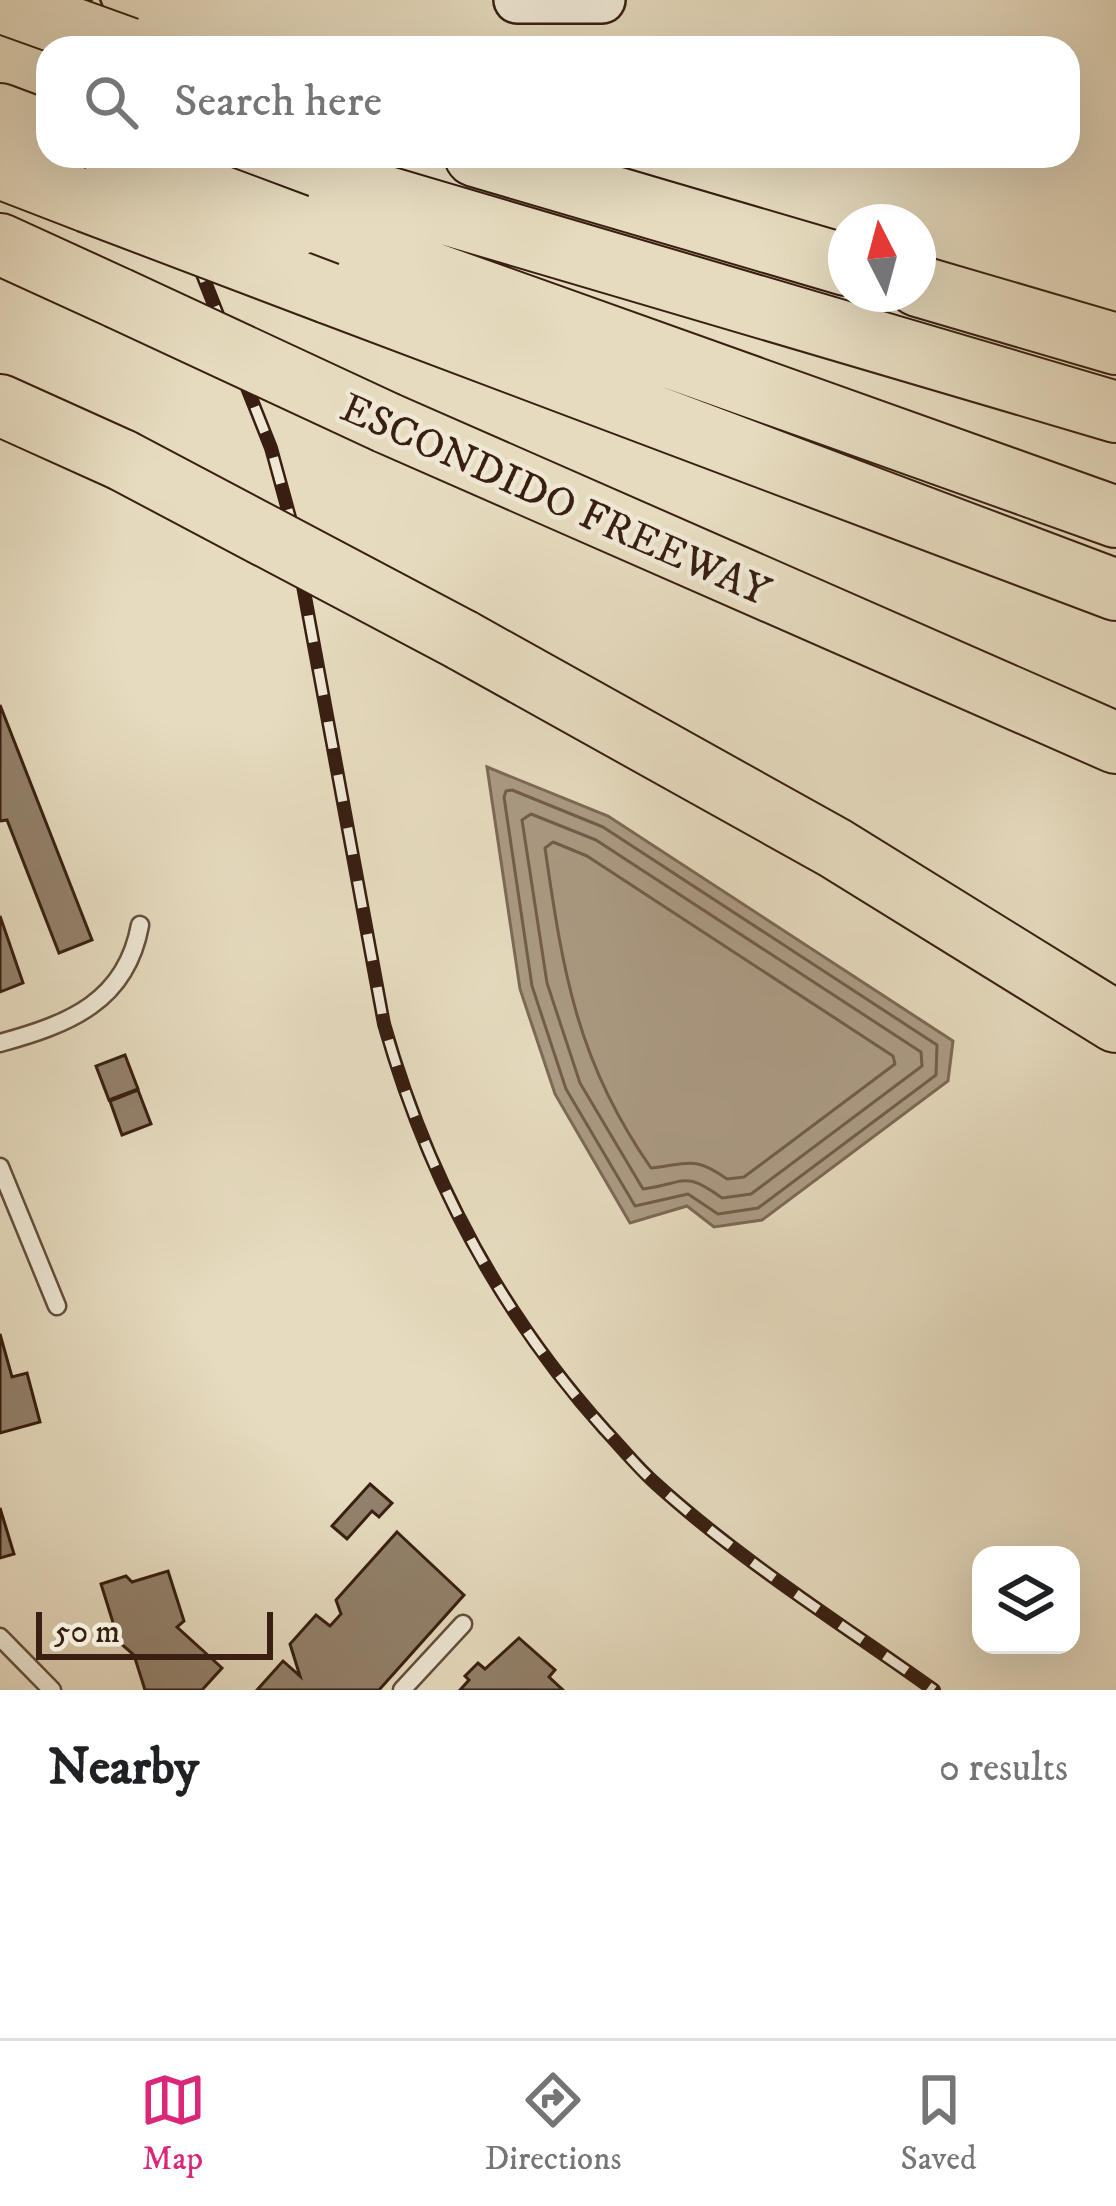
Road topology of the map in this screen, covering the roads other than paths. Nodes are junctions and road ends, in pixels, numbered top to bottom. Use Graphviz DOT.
graph roads {
  1 [pos="63,0"];
  2 [pos="517,0"];
  3 [pos="602,0"];
  4 [pos="0,2"];
  5 [pos="95,36"];
  6 [pos="135,36"];
  7 [pos="286,168"];
  8 [pos="516,168"];
  9 [pos="100,179"];
  10 [pos="0,244"];
  11 [pos="828,260"];
  12 [pos="936,291"];
  13 [pos="1116,344"];
  14 [pos="0,406"];
  15 [pos="1116,412"];
  16 [pos="1116,517"];
  17 [pos="1116,590"];
  18 [pos="1116,743"];
  19 [pos="140,925"];
  20 [pos="1116,1022"];
  21 [pos="0,1043"];
  22 [pos="0,1167"];
  23 [pos="57,1306"];
  24 [pos="464,1624"];
  25 [pos="0,1637"];
  26 [pos="52,1690"];
  27 [pos="402,1690"];
  1 -- 6 [label="highway"];
  2 -- 3 [label="main road"];
  4 -- 5 [label="highway, bridge"];
  7 -- 15 [label="highway"];
  8 -- 11 [label="highway"];
  9 -- 16 [label="highway, bridge"];
  9 -- 17 [label="highway, bridge"];
  10 -- 18 [label="highway, ESCONDIDO FREEWAY, bridge"];
  12 -- 13 [label="highway"];
  14 -- 20 [label="highway, bridge"];
  19 -- 21 [label="lane"];
  22 -- 23 [label="lane"];
  24 -- 27 [label="lane"];
  25 -- 26 [label="lane"];
}
